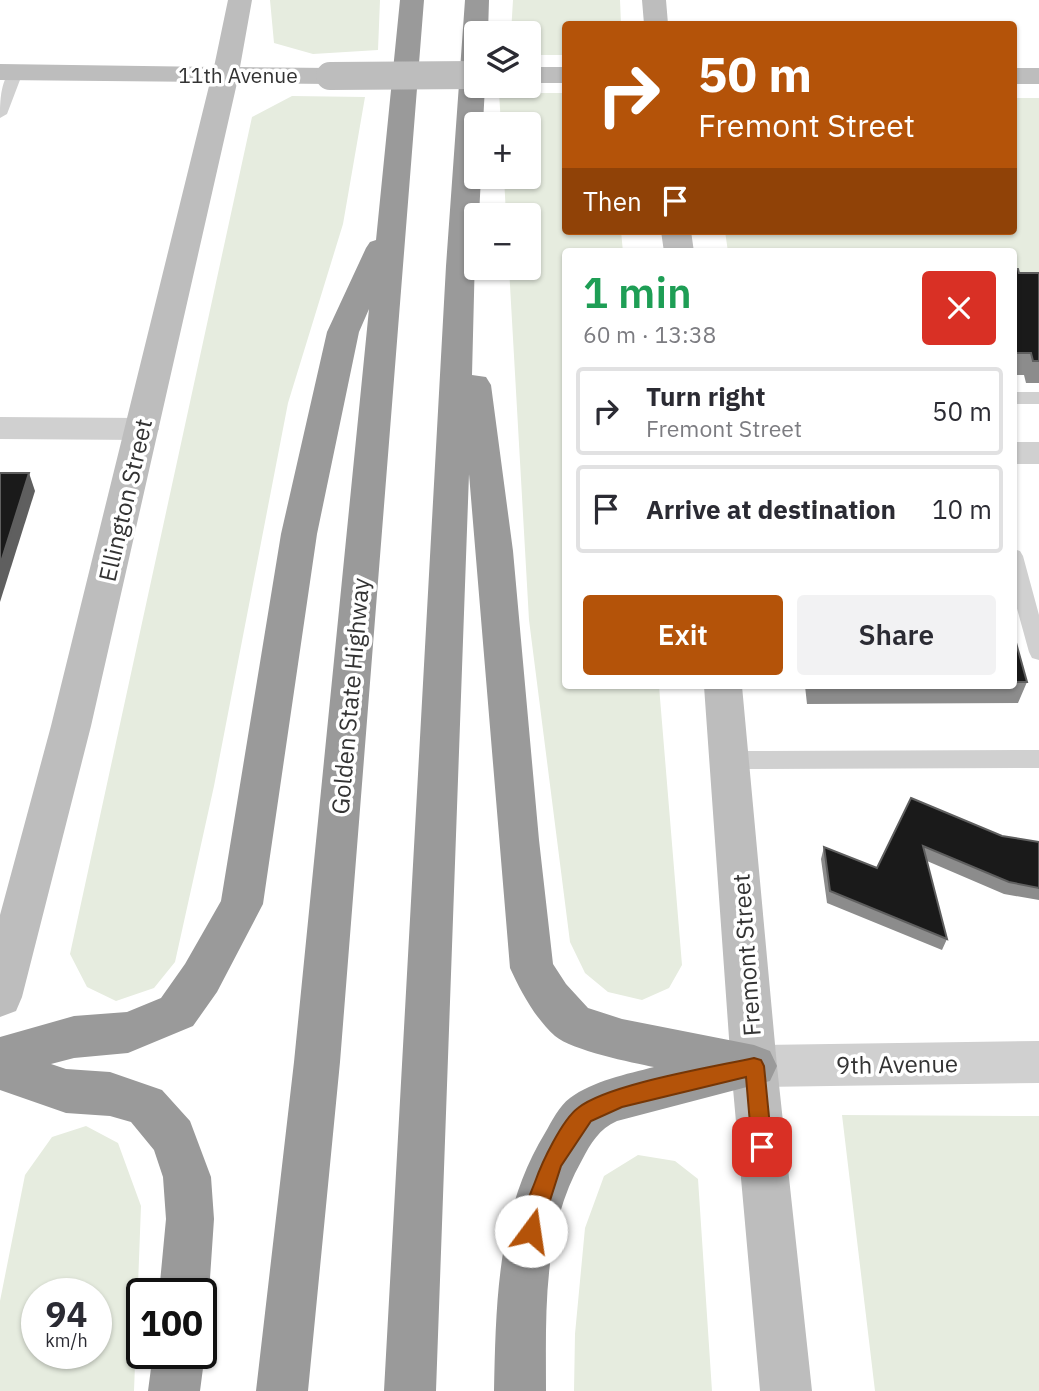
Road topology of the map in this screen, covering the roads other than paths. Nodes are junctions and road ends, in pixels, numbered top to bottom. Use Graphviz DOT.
graph roads {
  1 [pos="240,0"];
  2 [pos="412,0"];
  3 [pos="654,0"];
  4 [pos="478,4"];
  5 [pos="656,21"];
  6 [pos="8,72"];
  7 [pos="464,75"];
  8 [pos="225,76"];
  9 [pos="1017,76"];
  10 [pos="1039,76"];
  11 [pos="1,106"];
  12 [pos="393,220"];
  13 [pos="461,266"];
  14 [pos="1017,398"];
  15 [pos="1039,398"];
  16 [pos="0,428"];
  17 [pos="142,429"];
  18 [pos="1017,453"];
  19 [pos="1039,453"];
  20 [pos="1017,571"];
  21 [pos="1039,652"];
  22 [pos="723,689"];
  23 [pos="1039,759"];
  24 [pos="730,760"];
  25 [pos="0,997"];
  26 [pos="0,1058"];
  27 [pos="1039,1062"];
  28 [pos="754,1066"];
  29 [pos="0,1069"];
  30 [pos="185,1278"];
  31 [pos="177,1369"];
  32 [pos="174,1391"];
  33 [pos="282,1391"];
  34 [pos="410,1391"];
  35 [pos="520,1391"];
  36 [pos="786,1391"];
  1 -- 8 [label="street, Ellington Street"];
  2 -- 12 [label="highway, Golden State Highway"];
  3 -- 5 [label="street"];
  4 -- 13 [label="highway"];
  6 -- 8 [label="street, 11th Avenue"];
  6 -- 11 [label="lane"];
  7 -- 8 [label="street, 11th Avenue, bridge"];
  8 -- 17 [label="street, Ellington Street"];
  9 -- 10 [label="street"];
  12 -- 26 [label="highway"];
  12 -- 33 [label="highway, Golden State Highway"];
  13 -- 28 [label="highway"];
  13 -- 34 [label="highway"];
  14 -- 15 [label="lane"];
  16 -- 17 [label="street"];
  17 -- 25 [label="street, Ellington Street"];
  18 -- 19 [label="street"];
  20 -- 21 [label="lane"];
  22 -- 24 [label="street, Fremont Street"];
  23 -- 24 [label="lane"];
  24 -- 28 [label="street, Fremont Street"];
  27 -- 28 [label="street, 9th Avenue"];
  28 -- 35 [label="highway"];
  28 -- 36 [label="street, Fremont Street"];
  29 -- 30 [label="highway"];
  31 -- 32 [label="highway"];
}
